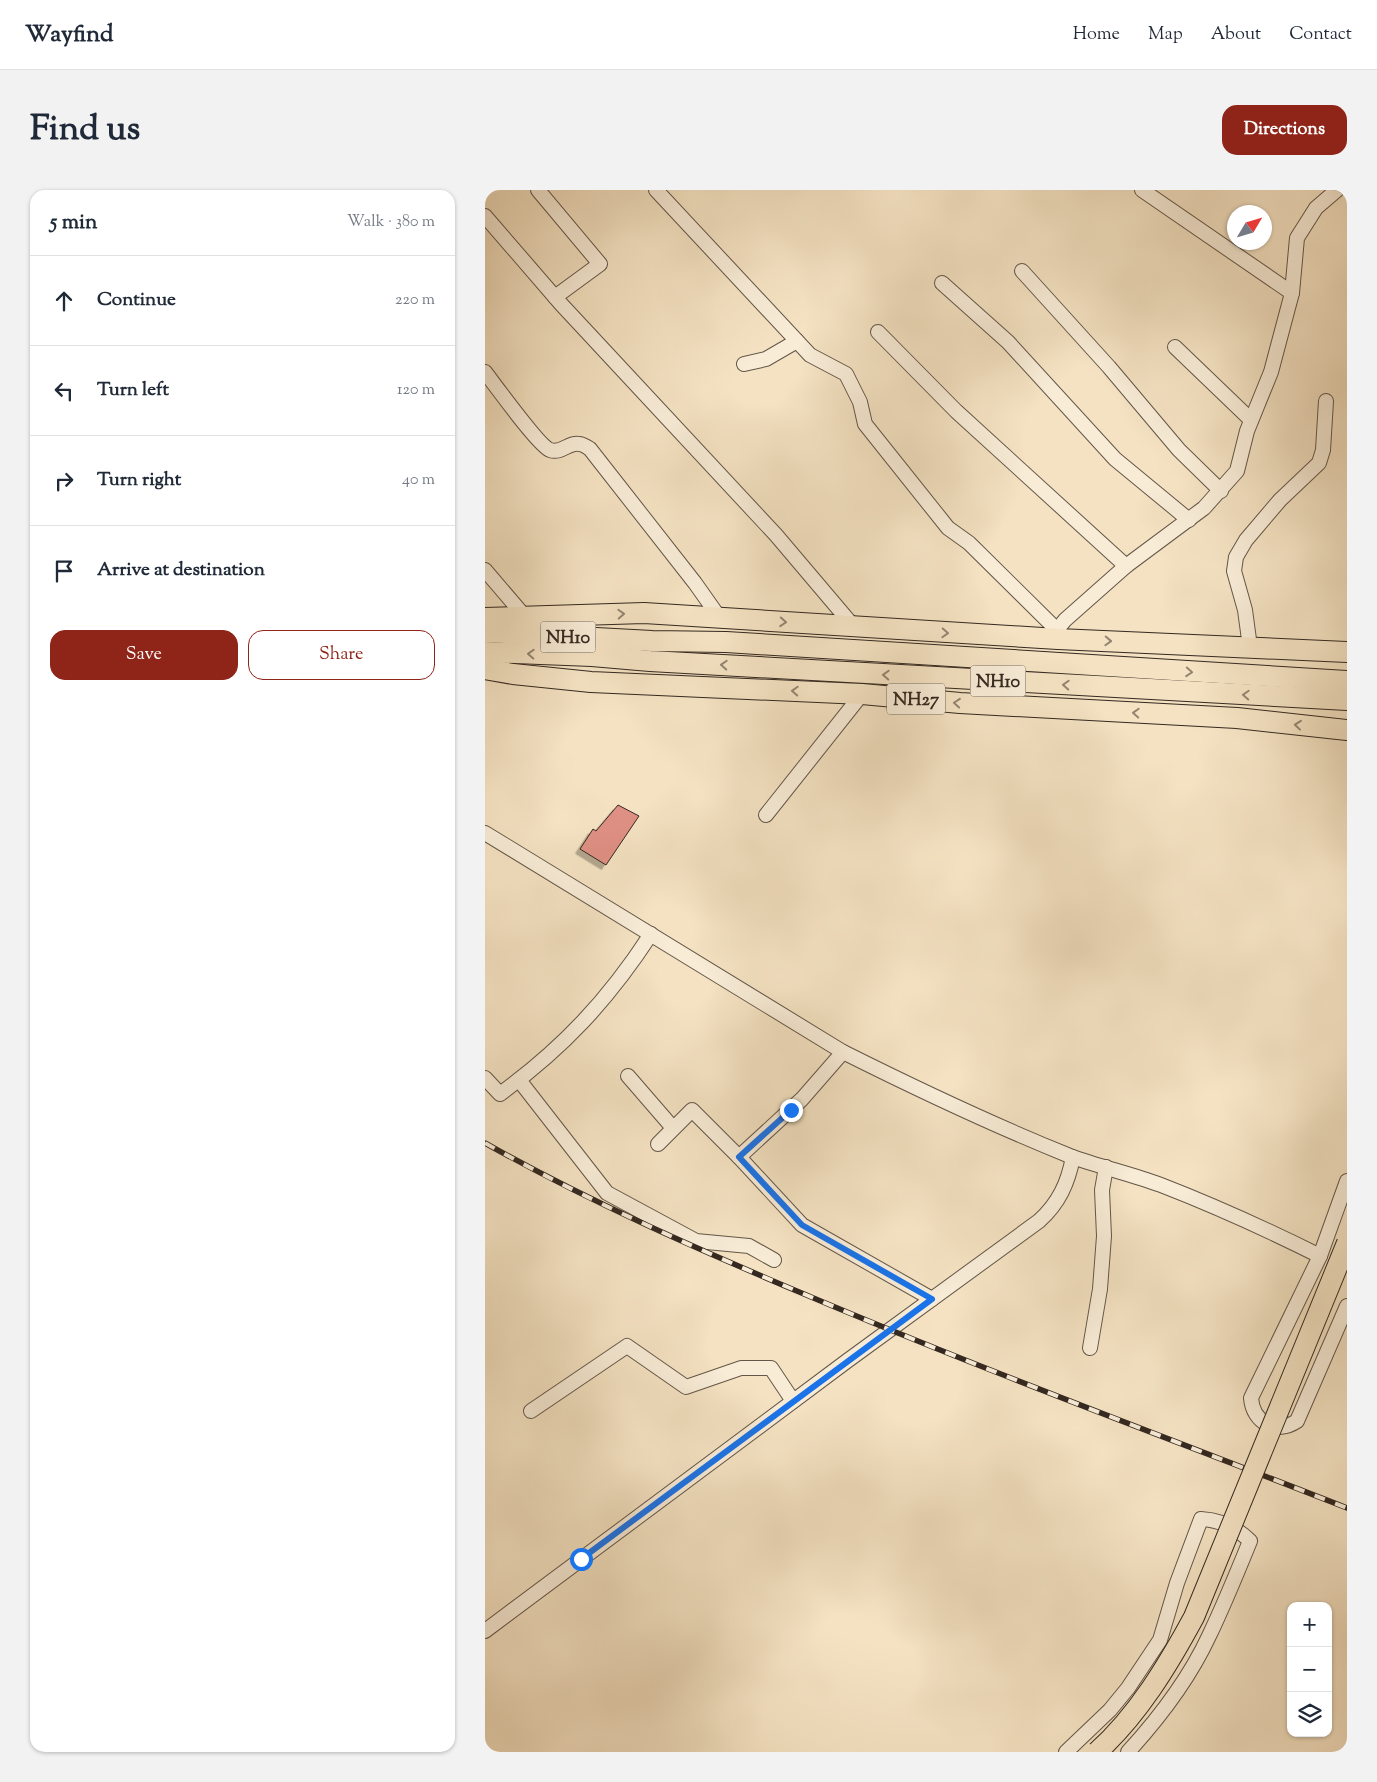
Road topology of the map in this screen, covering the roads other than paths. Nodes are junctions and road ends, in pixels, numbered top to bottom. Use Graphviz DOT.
graph roads {
  1 [pos="538,190"];
  2 [pos="656,190"];
  3 [pos="1142,190"];
  4 [pos="1328,192"];
  5 [pos="485,216"];
  6 [pos="1022,271"];
  7 [pos="942,283"];
  8 [pos="1292,293"];
  9 [pos="555,297"];
  10 [pos="878,332"];
  11 [pos="797,341"];
  12 [pos="1175,347"];
  13 [pos="744,364"];
  14 [pos="485,372"];
  15 [pos="1326,401"];
  16 [pos="1251,420"];
  17 [pos="1221,491"];
  18 [pos="1189,520"];
  19 [pos="1126,566"];
  20 [pos="485,570"];
  21 [pos="719,617"];
  22 [pos="485,618"];
  23 [pos="526,618"];
  24 [pos="854,627"];
  25 [pos="485,632"];
  26 [pos="1057,635"];
  27 [pos="1250,647"];
  28 [pos="485,652"];
  29 [pos="1347,652"];
  30 [pos="485,669"];
  31 [pos="1347,681"];
  32 [pos="862,694"];
  33 [pos="1347,700"];
  34 [pos="1347,730"];
  35 [pos="766,815"];
  36 [pos="485,833"];
  37 [pos="651,934"];
  38 [pos="843,1052"];
  39 [pos="628,1076"];
  40 [pos="485,1078"];
  41 [pos="519,1080"];
  42 [pos="673,1128"];
  43 [pos="658,1144"];
  44 [pos="739,1157"];
  45 [pos="1073,1157"];
  46 [pos="1107,1167"];
  47 [pos="1347,1180"];
  48 [pos="1347,1243"];
  49 [pos="1320,1256"];
  50 [pos="774,1260"];
  51 [pos="932,1299"];
  52 [pos="1347,1306"];
  53 [pos="1090,1348"];
  54 [pos="793,1401"];
  55 [pos="531,1411"];
  56 [pos="485,1631"];
  57 [pos="1067,1752"];
  58 [pos="1097,1752"];
  59 [pos="1128,1752"];
  1 -- 9 [label="street"];
  2 -- 11 [label="street"];
  3 -- 8 [label="street"];
  4 -- 8 [label="street"];
  5 -- 9 [label="street"];
  6 -- 17 [label="street"];
  7 -- 18 [label="street"];
  8 -- 16 [label="street"];
  9 -- 24 [label="street"];
  10 -- 19 [label="street"];
  11 -- 13 [label="street"];
  11 -- 26 [label="street"];
  12 -- 16 [label="street"];
  14 -- 21 [label="street"];
  15 -- 27 [label="street"];
  16 -- 17 [label="street"];
  17 -- 18 [label="street"];
  18 -- 19 [label="street"];
  19 -- 26 [label="street"];
  20 -- 23 [label="street"];
  23 -- 21 [label="highway, one-way"];
  21 -- 24 [label="highway, one-way"];
  22 -- 23 [label="highway"];
  24 -- 26 [label="highway, one-way"];
  25 -- 31 [label="highway, NH10, one-way"];
  26 -- 27 [label="highway, one-way"];
  27 -- 29 [label="highway"];
  33 -- 28 [label="highway, NH10, one-way"];
  32 -- 30 [label="highway, NH27, one-way"];
  34 -- 32 [label="highway, NH27, one-way"];
  32 -- 35 [label="street"];
  36 -- 37 [label="street"];
  37 -- 38 [label="street"];
  37 -- 41 [label="street"];
  38 -- 44 [label="street"];
  38 -- 45 [label="street"];
  39 -- 42 [label="street"];
  40 -- 41 [label="street"];
  41 -- 50 [label="street"];
  42 -- 43 [label="street"];
  42 -- 44 [label="street"];
  44 -- 51 [label="street"];
  45 -- 46 [label="street"];
  45 -- 51 [label="street"];
  46 -- 49 [label="street"];
  46 -- 53 [label="street"];
  47 -- 49 [label="street"];
  48 -- 58 [label="highway, bridge"];
  49 -- 52 [label="street"];
  51 -- 54 [label="street"];
  54 -- 55 [label="street"];
  54 -- 56 [label="street"];
  57 -- 59 [label="street"];
}
